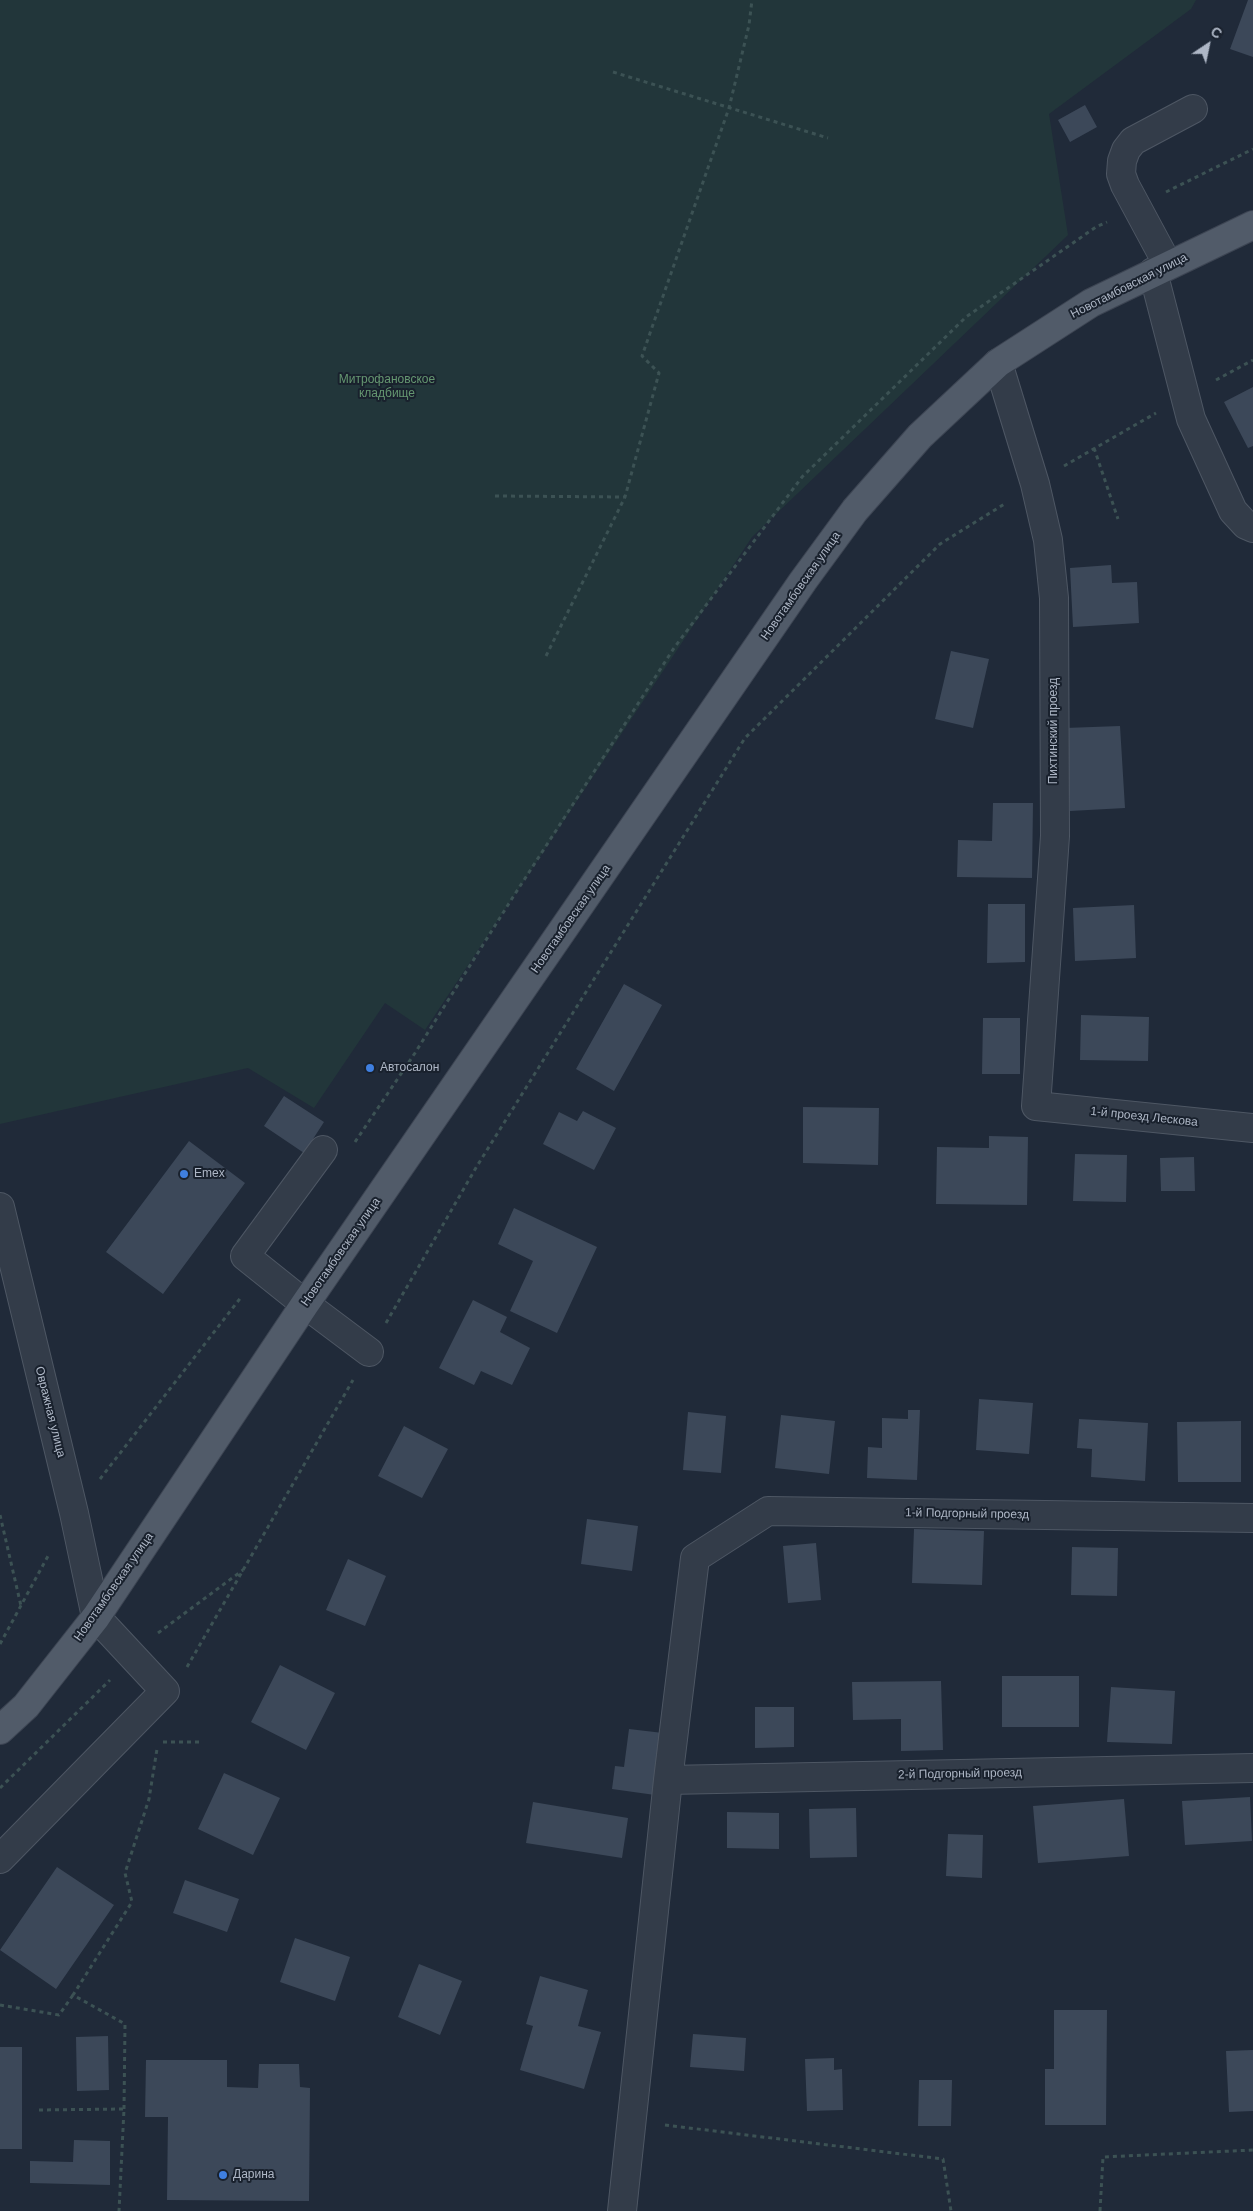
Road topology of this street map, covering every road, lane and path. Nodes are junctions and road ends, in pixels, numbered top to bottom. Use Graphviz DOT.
graph roads {
  1 [pos="752,0"];
  2 [pos="613,72"];
  3 [pos="729,108"];
  4 [pos="1192,109"];
  5 [pos="828,138"];
  6 [pos="1253,149"];
  7 [pos="1137,207"];
  8 [pos="1253,226"];
  9 [pos="1161,268"];
  10 [pos="1253,360"];
  11 [pos="998,363"];
  12 [pos="1186,396"];
  13 [pos="1094,448"];
  14 [pos="1035,484"];
  15 [pos="495,496"];
  16 [pos="625,497"];
  17 [pos="1118,519"];
  18 [pos="1253,528"];
  19 [pos="546,656"];
  20 [pos="1036,1106"];
  21 [pos="1253,1128"];
  22 [pos="354,1144"];
  23 [pos="323,1150"];
  24 [pos="0,1208"];
  25 [pos="263,1270"];
  26 [pos="305,1304"];
  27 [pos="369,1352"];
  28 [pos="74,1513"];
  29 [pos="0,1515"];
  30 [pos="1253,1518"];
  31 [pos="21,1606"];
  32 [pos="96,1617"];
  33 [pos="0,1644"];
  34 [pos="165,1691"];
  35 [pos="0,1730"];
  36 [pos="200,1742"];
  37 [pos="1253,1768"];
  38 [pos="668,1780"];
  39 [pos="0,1859"];
  40 [pos="73,1994"];
  41 [pos="0,2004"];
  42 [pos="124,2109"];
  43 [pos="39,2110"];
  44 [pos="632,2121"];
  45 [pos="1253,2150"];
  46 [pos="118,2211"];
  47 [pos="622,2211"];
  48 [pos="951,2211"];
  49 [pos="1100,2211"];
  1 -- 3 [label="path"];
  2 -- 3 [label="path"];
  3 -- 5 [label="path"];
  3 -- 16 [label="path"];
  4 -- 7 [label="street"];
  6 -- 7 [label="path"];
  7 -- 9 [label="street"];
  7 -- 22 [label="path"];
  8 -- 9 [label="main road, Новотамбовская улица"];
  9 -- 11 [label="main road, Новотамбовская улица"];
  9 -- 12 [label="street"];
  10 -- 12 [label="path"];
  11 -- 14 [label="street, Пихтинский проезд"];
  11 -- 26 [label="main road, Новотамбовская улица"];
  12 -- 13 [label="path"];
  12 -- 18 [label="street"];
  13 -- 14 [label="path"];
  13 -- 17 [label="path"];
  14 -- 20 [label="street, Пихтинский проезд"];
  14 -- 27 [label="path"];
  15 -- 16 [label="path"];
  16 -- 19 [label="path"];
  20 -- 21 [label="street, 1-й проезд Лескова"];
  23 -- 25 [label="street"];
  24 -- 28 [label="street, Овражная улица"];
  25 -- 26 [label="street"];
  25 -- 28 [label="path"];
  26 -- 27 [label="street"];
  26 -- 32 [label="main road, Новотамбовская улица"];
  27 -- 34 [label="path"];
  28 -- 31 [label="path"];
  28 -- 32 [label="street, Овражная улица"];
  29 -- 31 [label="path"];
  30 -- 38 [label="street, 1-й Подгорный проезд"];
  31 -- 33 [label="path"];
  32 -- 34 [label="street"];
  32 -- 35 [label="main road, Новотамбовская улица"];
  34 -- 39 [label="street"];
  36 -- 40 [label="path"];
  37 -- 38 [label="street, 2-й Подгорный проезд"];
  38 -- 44 [label="street"];
  40 -- 41 [label="path"];
  40 -- 42 [label="path"];
  42 -- 43 [label="path"];
  42 -- 46 [label="path"];
  44 -- 47 [label="street"];
  44 -- 48 [label="path"];
  45 -- 49 [label="path"];
}
